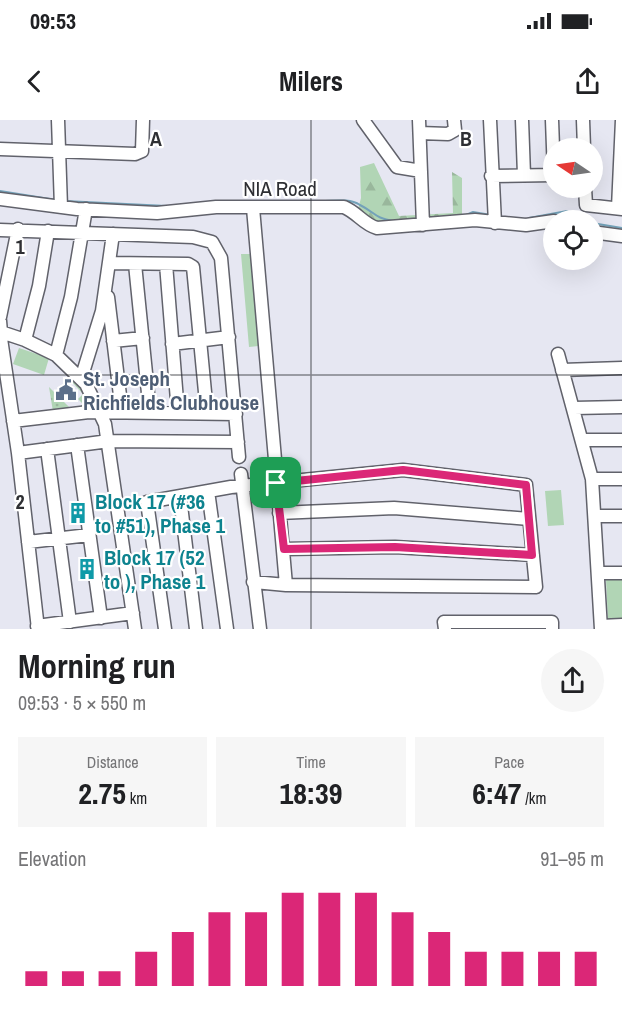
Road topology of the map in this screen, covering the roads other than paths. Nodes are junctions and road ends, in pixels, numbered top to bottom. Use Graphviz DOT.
graph roads {
  1 [pos="58,120"];
  2 [pos="143,120"];
  3 [pos="363,120"];
  4 [pos="454,120"];
  5 [pos="490,120"];
  6 [pos="522,120"];
  7 [pos="552,120"];
  8 [pos="583,120"];
  9 [pos="622,120"];
  10 [pos="420,126"];
  11 [pos="584,138"];
  12 [pos="621,138"];
  13 [pos="0,149"];
  14 [pos="58,153"];
  15 [pos="421,171"];
  16 [pos="621,173"];
  17 [pos="524,175"];
  18 [pos="491,176"];
  19 [pos="586,198"];
  20 [pos="0,199"];
  21 [pos="61,207"];
  22 [pos="253,208"];
  23 [pos="82,209"];
  24 [pos="620,209"];
  25 [pos="494,219"];
  26 [pos="543,223"];
  27 [pos="423,225"];
  28 [pos="18,229"];
  29 [pos="0,230"];
  30 [pos="48,231"];
  31 [pos="603,233"];
  32 [pos="80,234"];
  33 [pos="113,234"];
  34 [pos="622,236"];
  35 [pos="110,263"];
  36 [pos="135,264"];
  37 [pos="166,264"];
  38 [pos="107,286"];
  39 [pos="0,325"];
  40 [pos="229,337"];
  41 [pos="143,338"];
  42 [pos="25,340"];
  43 [pos="201,340"];
  44 [pos="113,341"];
  45 [pos="172,344"];
  46 [pos="558,354"];
  47 [pos="56,355"];
  48 [pos="622,368"];
  49 [pos="562,370"];
  50 [pos="81,379"];
  51 [pos="622,407"];
  52 [pos="574,408"];
  53 [pos="101,412"];
  54 [pos="122,412"];
  55 [pos="150,413"];
  56 [pos="178,413"];
  57 [pos="207,414"];
  58 [pos="236,414"];
  59 [pos="13,421"];
  60 [pos="584,440"];
  61 [pos="622,440"];
  62 [pos="109,441"];
  63 [pos="238,442"];
  64 [pos="77,445"];
  65 [pos="47,449"];
  66 [pos="18,453"];
  67 [pos="239,457"];
  68 [pos="592,479"];
  69 [pos="622,479"];
  70 [pos="241,480"];
  71 [pos="276,483"];
  72 [pos="208,491"];
  73 [pos="180,497"];
  74 [pos="279,513"];
  75 [pos="596,516"];
  76 [pos="622,516"];
  77 [pos="529,519"];
  78 [pos="89,535"];
  79 [pos="59,537"];
  80 [pos="28,542"];
  81 [pos="284,549"];
  82 [pos="532,555"];
  83 [pos="599,573"];
  84 [pos="622,573"];
  85 [pos="253,582"];
  86 [pos="286,585"];
  87 [pos="133,614"];
  88 [pos="101,618"];
  89 [pos="70,622"];
  90 [pos="622,625"];
  91 [pos="601,627"];
  92 [pos="38,628"];
  93 [pos="135,629"];
  94 [pos="165,629"];
  95 [pos="196,629"];
  96 [pos="227,629"];
  97 [pos="260,629"];
  98 [pos="445,629"];
  99 [pos="552,629"];
  1 -- 14 [label="street"];
  2 -- 14 [label="street"];
  3 -- 15 [label="street"];
  4 -- 10 [label="street"];
  5 -- 18 [label="street"];
  6 -- 17 [label="street"];
  7 -- 17 [label="street"];
  8 -- 11 [label="street"];
  9 -- 12 [label="street"];
  10 -- 15 [label="street"];
  12 -- 16 [label="street"];
  13 -- 14 [label="street"];
  14 -- 21 [label="street"];
  15 -- 27 [label="street"];
  16 -- 24 [label="street"];
  17 -- 18 [label="street"];
  18 -- 25 [label="street"];
  19 -- 24 [label="street"];
  20 -- 21 [label="street, NIA Road"];
  21 -- 23 [label="street, NIA Road"];
  22 -- 23 [label="street, NIA Road"];
  22 -- 27 [label="street, NIA Road"];
  22 -- 71 [label="street"];
  23 -- 32 [label="street"];
  25 -- 26 [label="street, NIA Road"];
  25 -- 27 [label="street, NIA Road"];
  28 -- 29 [label="street"];
  28 -- 30 [label="street"];
  28 -- 39 [label="street"];
  30 -- 32 [label="street"];
  30 -- 42 [label="street"];
  31 -- 34 [label="street"];
  32 -- 33 [label="street"];
  32 -- 47 [label="street"];
  33 -- 35 [label="street"];
  33 -- 40 [label="street"];
  35 -- 36 [label="street"];
  35 -- 38 [label="street"];
  36 -- 37 [label="street"];
  36 -- 41 [label="street"];
  37 -- 43 [label="street"];
  37 -- 45 [label="street"];
  38 -- 44 [label="street"];
  38 -- 50 [label="street"];
  39 -- 42 [label="street"];
  39 -- 59 [label="street"];
  40 -- 43 [label="street"];
  40 -- 58 [label="street"];
  41 -- 44 [label="street"];
  41 -- 55 [label="street"];
  42 -- 47 [label="street"];
  43 -- 45 [label="street"];
  43 -- 57 [label="street"];
  44 -- 54 [label="street"];
  45 -- 56 [label="street"];
  46 -- 49 [label="street"];
  47 -- 50 [label="street"];
  48 -- 49 [label="street"];
  49 -- 52 [label="street"];
  50 -- 53 [label="street"];
  51 -- 52 [label="street"];
  52 -- 60 [label="street"];
  53 -- 54 [label="street"];
  53 -- 59 [label="street"];
  53 -- 62 [label="street"];
  54 -- 55 [label="street"];
  55 -- 56 [label="street"];
  56 -- 57 [label="street"];
  57 -- 58 [label="street"];
  58 -- 63 [label="street"];
  59 -- 66 [label="street"];
  60 -- 61 [label="street"];
  60 -- 68 [label="street"];
  62 -- 63 [label="street"];
  62 -- 64 [label="street"];
  62 -- 87 [label="street"];
  63 -- 67 [label="street"];
  64 -- 65 [label="street"];
  64 -- 78 [label="street"];
  65 -- 66 [label="street"];
  65 -- 79 [label="street"];
  66 -- 80 [label="street"];
  68 -- 69 [label="street"];
  68 -- 75 [label="street"];
  70 -- 71 [label="street"];
  70 -- 72 [label="street"];
  70 -- 85 [label="street"];
  71 -- 74 [label="street"];
  71 -- 77 [label="street"];
  72 -- 73 [label="street"];
  72 -- 96 [label="street"];
  73 -- 94 [label="street"];
  73 -- 95 [label="street"];
  74 -- 77 [label="street"];
  74 -- 81 [label="street"];
  75 -- 76 [label="street"];
  75 -- 83 [label="street"];
  77 -- 82 [label="street"];
  78 -- 79 [label="street"];
  78 -- 88 [label="street"];
  79 -- 80 [label="street"];
  79 -- 89 [label="street"];
  80 -- 92 [label="street"];
  81 -- 82 [label="street"];
  81 -- 86 [label="street"];
  82 -- 86 [label="street"];
  83 -- 84 [label="street"];
  83 -- 91 [label="street"];
  85 -- 86 [label="street"];
  85 -- 97 [label="street"];
  87 -- 88 [label="street"];
  87 -- 93 [label="street"];
  88 -- 89 [label="street"];
  89 -- 92 [label="street"];
  90 -- 91 [label="street"];
  98 -- 99 [label="street"];
}
